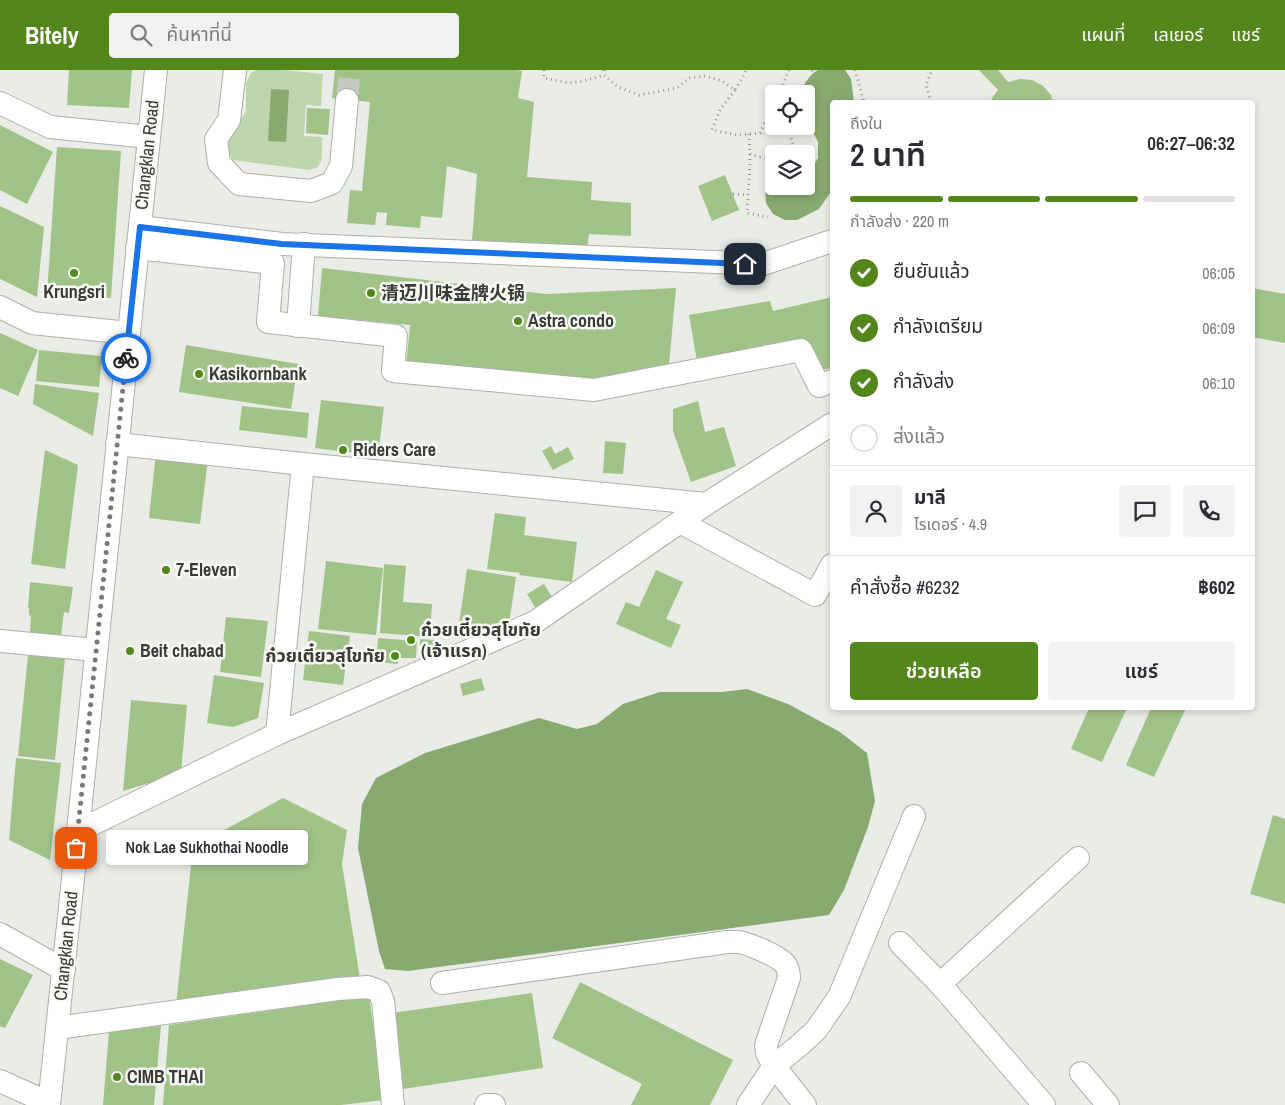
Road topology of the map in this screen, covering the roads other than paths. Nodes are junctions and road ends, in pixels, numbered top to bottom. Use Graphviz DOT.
graph roads {
  1 [pos="156,70"];
  2 [pos="235,70"];
  3 [pos="347,100"];
  4 [pos="0,103"];
  5 [pos="149,137"];
  6 [pos="139,237"];
  7 [pos="830,242"];
  8 [pos="304,244"];
  9 [pos="0,307"];
  10 [pos="298,326"];
  11 [pos="129,333"];
  12 [pos="830,382"];
  13 [pos="830,425"];
  14 [pos="117,444"];
  15 [pos="303,464"];
  16 [pos="706,504"];
  17 [pos="680,522"];
  18 [pos="830,569"];
  19 [pos="0,640"];
  20 [pos="96,650"];
  21 [pos="277,734"];
  22 [pos="914,816"];
  23 [pos="78,830"];
  24 [pos="1078,858"];
  25 [pos="0,934"];
  26 [pos="900,943"];
  27 [pos="64,970"];
  28 [pos="442,983"];
  29 [pos="940,984"];
  30 [pos="58,1028"];
  31 [pos="774,1066"];
  32 [pos="1081,1073"];
  33 [pos="0,1080"];
  34 [pos="49,1104"];
  35 [pos="393,1105"];
  36 [pos="486,1105"];
  37 [pos="494,1105"];
  38 [pos="748,1105"];
  39 [pos="805,1105"];
  40 [pos="1044,1105"];
  41 [pos="1108,1105"];
  1 -- 5 [label="street, Changklan Road"];
  2 -- 3 [label="street"];
  4 -- 5 [label="street"];
  5 -- 6 [label="street, Changklan Road"];
  6 -- 8 [label="street"];
  6 -- 10 [label="street"];
  6 -- 11 [label="street, Changklan Road"];
  7 -- 8 [label="street"];
  8 -- 10 [label="street"];
  9 -- 11 [label="street"];
  10 -- 12 [label="street"];
  11 -- 14 [label="street, Changklan Road"];
  13 -- 16 [label="street"];
  14 -- 15 [label="street"];
  14 -- 20 [label="street, Changklan Road"];
  15 -- 16 [label="street"];
  15 -- 21 [label="street"];
  16 -- 17 [label="street"];
  17 -- 18 [label="street"];
  17 -- 21 [label="street"];
  19 -- 20 [label="street"];
  20 -- 23 [label="street, Changklan Road"];
  21 -- 23 [label="street"];
  22 -- 31 [label="street"];
  23 -- 27 [label="street, Changklan Road"];
  24 -- 29 [label="street"];
  25 -- 27 [label="street"];
  26 -- 29 [label="street"];
  27 -- 30 [label="street, Changklan Road"];
  28 -- 31 [label="street"];
  29 -- 40 [label="street"];
  30 -- 34 [label="street, Changklan Road"];
  30 -- 35 [label="street"];
  31 -- 38 [label="street"];
  31 -- 39 [label="street"];
  32 -- 41 [label="street"];
  33 -- 34 [label="street"];
  36 -- 37 [label="street"];
}
